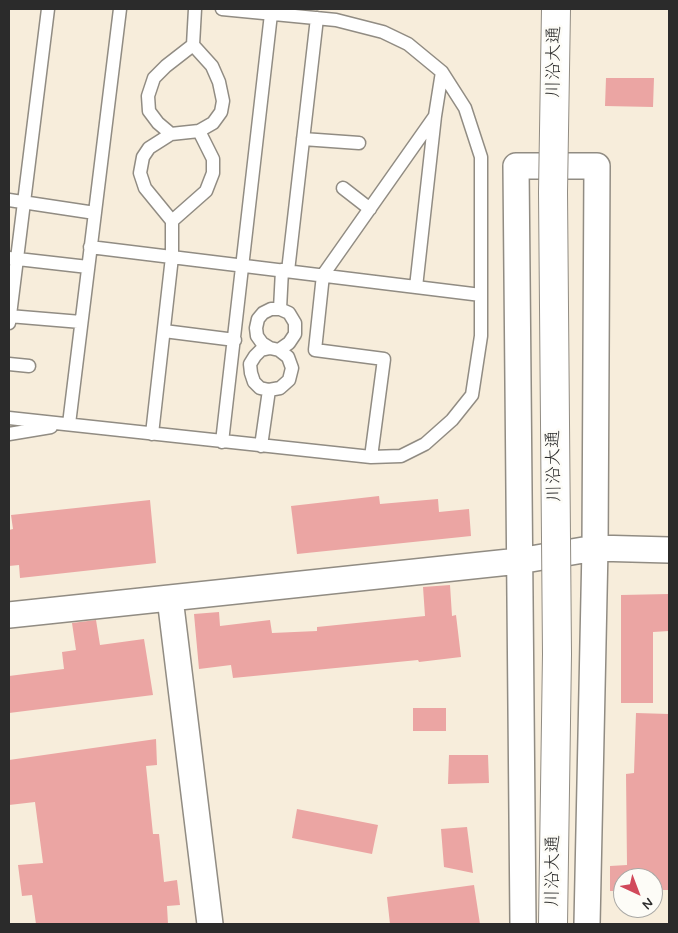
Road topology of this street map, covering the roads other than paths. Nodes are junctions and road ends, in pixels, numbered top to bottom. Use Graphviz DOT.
graph roads {
  1 [pos="48,9"];
  2 [pos="120,9"];
  3 [pos="195,9"];
  4 [pos="222,9"];
  5 [pos="556,9"];
  6 [pos="272,14"];
  7 [pos="317,18"];
  8 [pos="193,45"];
  9 [pos="442,72"];
  10 [pos="435,116"];
  11 [pos="198,131"];
  12 [pos="171,134"];
  13 [pos="303,139"];
  14 [pos="359,143"];
  15 [pos="343,188"];
  16 [pos="9,200"];
  17 [pos="24,202"];
  18 [pos="370,209"];
  19 [pos="95,213"];
  20 [pos="172,221"];
  21 [pos="90,247"];
  22 [pos="172,257"];
  23 [pos="13,259"];
  24 [pos="244,266"];
  25 [pos="88,267"];
  26 [pos="285,271"];
  27 [pos="324,275"];
  28 [pos="416,287"];
  29 [pos="481,295"];
  30 [pos="280,309"];
  31 [pos="9,318"];
  32 [pos="81,322"];
  33 [pos="164,331"];
  34 [pos="235,340"];
  35 [pos="274,349"];
  36 [pos="9,364"];
  37 [pos="29,366"];
  38 [pos="269,390"];
  39 [pos="9,418"];
  40 [pos="68,424"];
  41 [pos="9,434"];
  42 [pos="152,434"];
  43 [pos="222,442"];
  44 [pos="261,446"];
  45 [pos="371,457"];
  46 [pos="596,548"];
  47 [pos="669,550"];
  48 [pos="519,561"];
  49 [pos="170,598"];
  50 [pos="9,615"];
  51 [pos="210,924"];
  52 [pos="522,924"];
  53 [pos="553,924"];
  54 [pos="587,924"];
  1 -- 17 [label="lane"];
  2 -- 19 [label="lane"];
  3 -- 8 [label="lane"];
  4 -- 6 [label="lane"];
  5 -- 53 [label="street, 川沿大通, bridge"];
  6 -- 7 [label="lane"];
  6 -- 24 [label="lane"];
  7 -- 9 [label="lane"];
  7 -- 13 [label="lane"];
  8 -- 11 [label="lane"];
  8 -- 12 [label="lane"];
  9 -- 10 [label="lane"];
  9 -- 29 [label="lane"];
  10 -- 18 [label="lane"];
  10 -- 28 [label="lane"];
  11 -- 12 [label="lane"];
  11 -- 20 [label="lane"];
  12 -- 20 [label="lane"];
  13 -- 14 [label="lane"];
  13 -- 26 [label="lane"];
  15 -- 18 [label="lane"];
  16 -- 17 [label="lane"];
  17 -- 19 [label="lane"];
  17 -- 23 [label="lane"];
  18 -- 27 [label="lane"];
  19 -- 21 [label="lane"];
  20 -- 22 [label="lane"];
  21 -- 22 [label="lane"];
  21 -- 25 [label="lane"];
  22 -- 24 [label="lane"];
  22 -- 33 [label="lane"];
  23 -- 25 [label="lane"];
  23 -- 31 [label="lane"];
  24 -- 26 [label="lane"];
  24 -- 34 [label="lane"];
  25 -- 32 [label="lane"];
  26 -- 27 [label="lane"];
  26 -- 30 [label="lane"];
  27 -- 28 [label="lane"];
  27 -- 45 [label="lane"];
  28 -- 29 [label="lane"];
  29 -- 45 [label="lane"];
  30 -- 35 [label="lane"];
  30 -- 35 [label="lane"];
  31 -- 32 [label="lane"];
  32 -- 40 [label="lane"];
  33 -- 34 [label="lane"];
  33 -- 42 [label="lane"];
  34 -- 43 [label="lane"];
  35 -- 38 [label="lane"];
  35 -- 38 [label="lane"];
  36 -- 37 [label="lane"];
  38 -- 44 [label="lane"];
  39 -- 40 [label="lane"];
  40 -- 41 [label="lane"];
  40 -- 42 [label="lane"];
  42 -- 43 [label="lane"];
  43 -- 44 [label="lane"];
  44 -- 45 [label="lane"];
  46 -- 47 [label="street"];
  46 -- 48 [label="street"];
  46 -- 48 [label="street"];
  46 -- 54 [label="street"];
  48 -- 49 [label="street"];
  48 -- 52 [label="street"];
  49 -- 50 [label="street"];
  49 -- 51 [label="street"];
}
